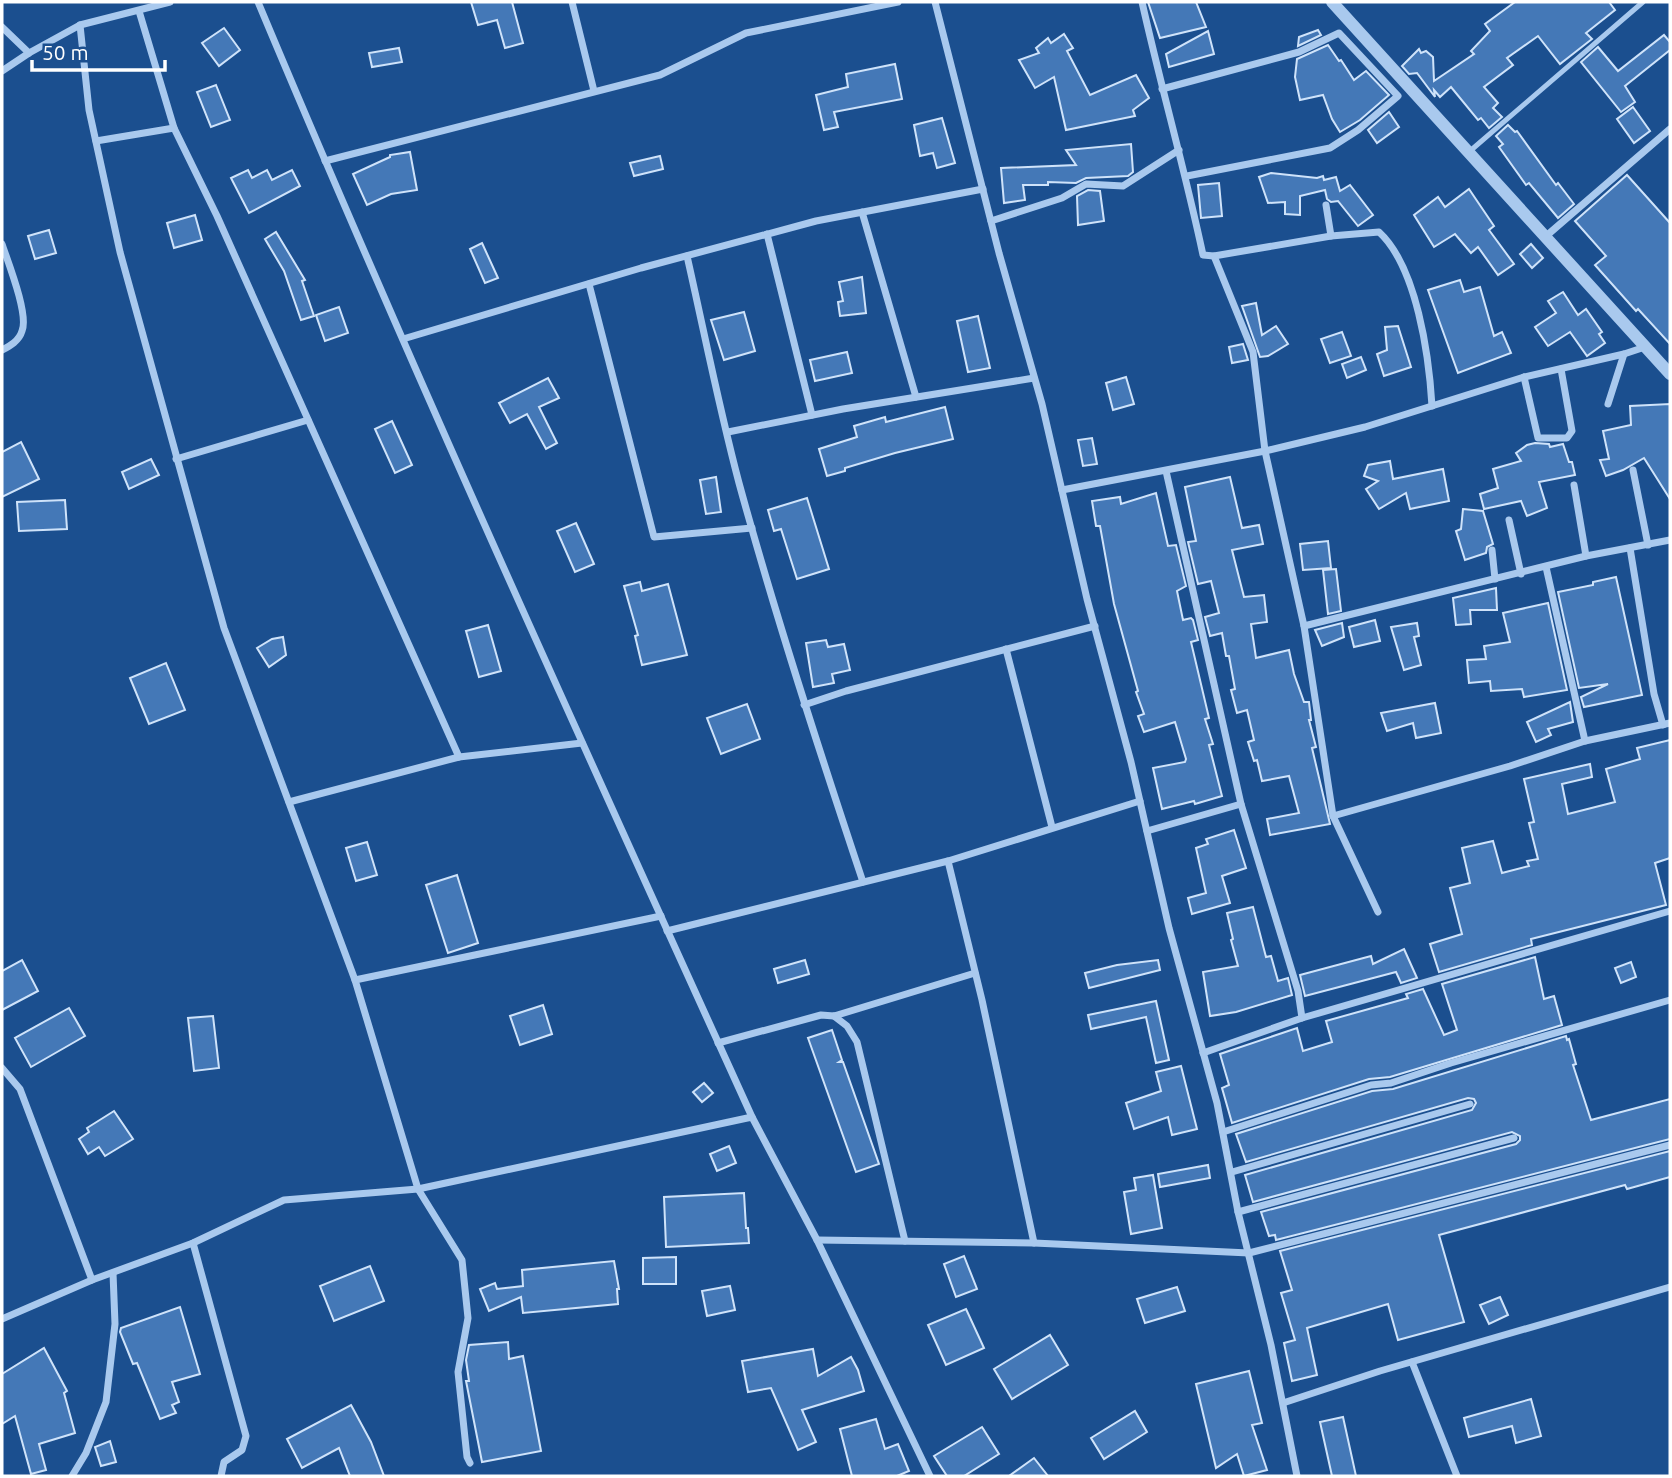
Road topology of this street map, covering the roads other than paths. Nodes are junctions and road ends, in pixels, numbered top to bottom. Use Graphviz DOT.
graph roads {
  1 [pos="170,2"];
  2 [pos="258,2"];
  3 [pos="572,2"];
  4 [pos="898,2"];
  5 [pos="935,2"];
  6 [pos="1142,2"];
  7 [pos="1332,2"];
  8 [pos="1643,2"];
  9 [pos="139,11"];
  10 [pos="80,25"];
  11 [pos="2,27"];
  12 [pos="30,53"];
  13 [pos="2,71"];
  14 [pos="1161,89"];
  15 [pos="594,92"];
  16 [pos="174,128"];
  17 [pos="1670,129"];
  18 [pos="96,141"];
  19 [pos="1179,150"];
  20 [pos="1467,153"];
  21 [pos="325,161"];
  22 [pos="1187,176"];
  23 [pos="982,189"];
  24 [pos="1326,205"];
  25 [pos="862,212"];
  26 [pos="991,221"];
  27 [pos="767,234"];
  28 [pos="1331,236"];
  29 [pos="1545,238"];
  30 [pos="2,244"];
  31 [pos="687,256"];
  32 [pos="1214,256"];
  33 [pos="589,284"];
  34 [pos="403,339"];
  35 [pos="1645,347"];
  36 [pos="2,350"];
  37 [pos="1624,354"];
  38 [pos="1561,369"];
  39 [pos="1670,374"];
  40 [pos="1524,377"];
  41 [pos="1034,378"];
  42 [pos="916,397"];
  43 [pos="1608,404"];
  44 [pos="1432,406"];
  45 [pos="812,415"];
  46 [pos="308,420"];
  47 [pos="728,432"];
  48 [pos="1265,451"];
  49 [pos="176,459"];
  50 [pos="1633,470"];
  51 [pos="1166,471"];
  52 [pos="1574,485"];
  53 [pos="1062,490"];
  54 [pos="1509,520"];
  55 [pos="752,528"];
  56 [pos="1670,540"];
  57 [pos="1648,545"];
  58 [pos="1630,548"];
  59 [pos="1493,550"];
  60 [pos="1587,556"];
  61 [pos="1546,567"];
  62 [pos="1521,574"];
  63 [pos="1495,579"];
  64 [pos="1095,626"];
  65 [pos="1304,626"];
  66 [pos="1006,649"];
  67 [pos="804,705"];
  68 [pos="1667,724"];
  69 [pos="1585,741"];
  70 [pos="582,743"];
  71 [pos="459,757"];
  72 [pos="1140,801"];
  73 [pos="289,802"];
  74 [pos="1241,804"];
  75 [pos="1333,816"];
  76 [pos="1052,827"];
  77 [pos="1147,831"];
  78 [pos="948,861"];
  79 [pos="863,882"];
  80 [pos="1378,912"];
  81 [pos="1669,915"];
  82 [pos="661,916"];
  83 [pos="667,931"];
  84 [pos="975,973"];
  85 [pos="355,980"];
  86 [pos="1670,1000"];
  87 [pos="834,1016"];
  88 [pos="1302,1018"];
  89 [pos="718,1043"];
  90 [pos="1203,1053"];
  91 [pos="2,1068"];
  92 [pos="1470,1104"];
  93 [pos="752,1117"];
  94 [pos="1223,1132"];
  95 [pos="1514,1138"];
  96 [pos="1670,1145"];
  97 [pos="1232,1172"];
  98 [pos="418,1189"];
  99 [pos="1238,1212"];
  100 [pos="817,1240"];
  101 [pos="905,1241"];
  102 [pos="193,1243"];
  103 [pos="1034,1243"];
  104 [pos="1249,1253"];
  105 [pos="113,1273"];
  106 [pos="92,1280"];
  107 [pos="1670,1287"];
  108 [pos="2,1319"];
  109 [pos="1412,1362"];
  110 [pos="1283,1403"];
  111 [pos="470,1463"];
  112 [pos="72,1476"];
  113 [pos="221,1476"];
  114 [pos="930,1476"];
  115 [pos="1297,1476"];
  116 [pos="1457,1476"];
  1 -- 9 [label="street"];
  2 -- 21 [label="street"];
  3 -- 15 [label="street"];
  4 -- 15 [label="street"];
  5 -- 23 [label="street"];
  6 -- 14 [label="street"];
  7 -- 20 [label="street"];
  8 -- 20 [label="lane"];
  9 -- 10 [label="street"];
  9 -- 16 [label="street"];
  10 -- 12 [label="street"];
  10 -- 18 [label="street"];
  11 -- 12 [label="street"];
  12 -- 13 [label="street"];
  14 -- 19 [label="street"];
  14 -- 22 [label="street"];
  15 -- 21 [label="street"];
  16 -- 18 [label="street"];
  16 -- 46 [label="street"];
  17 -- 29 [label="street"];
  18 -- 49 [label="street"];
  19 -- 22 [label="street"];
  19 -- 26 [label="street"];
  20 -- 29 [label="street"];
  21 -- 34 [label="street"];
  22 -- 32 [label="street"];
  23 -- 25 [label="street"];
  23 -- 26 [label="street"];
  24 -- 28 [label="street"];
  25 -- 27 [label="street"];
  25 -- 42 [label="street"];
  26 -- 41 [label="street"];
  27 -- 31 [label="street"];
  27 -- 45 [label="street"];
  28 -- 32 [label="street"];
  28 -- 44 [label="street"];
  29 -- 35 [label="street"];
  30 -- 36 [label="street"];
  31 -- 33 [label="street"];
  31 -- 47 [label="street"];
  32 -- 48 [label="street"];
  33 -- 34 [label="street"];
  33 -- 55 [label="street"];
  34 -- 70 [label="street"];
  35 -- 37 [label="street"];
  35 -- 39 [label="street"];
  37 -- 38 [label="street"];
  37 -- 43 [label="street"];
  38 -- 40 [label="street"];
  38 -- 40 [label="street"];
  40 -- 44 [label="street"];
  41 -- 42 [label="street"];
  41 -- 53 [label="street"];
  42 -- 45 [label="street"];
  44 -- 48 [label="street"];
  45 -- 47 [label="street"];
  46 -- 49 [label="street"];
  46 -- 71 [label="street"];
  47 -- 55 [label="street"];
  48 -- 51 [label="street"];
  48 -- 65 [label="street"];
  49 -- 73 [label="street"];
  50 -- 57 [label="street"];
  51 -- 53 [label="street"];
  51 -- 74 [label="street"];
  52 -- 60 [label="street"];
  53 -- 64 [label="street"];
  54 -- 62 [label="street"];
  55 -- 67 [label="street"];
  56 -- 57 [label="street"];
  57 -- 58 [label="street"];
  58 -- 60 [label="street"];
  58 -- 68 [label="street"];
  59 -- 63 [label="street"];
  60 -- 61 [label="street"];
  61 -- 62 [label="street"];
  61 -- 69 [label="street"];
  62 -- 63 [label="street"];
  63 -- 65 [label="street"];
  64 -- 66 [label="street"];
  64 -- 72 [label="street"];
  65 -- 75 [label="street"];
  66 -- 67 [label="street"];
  66 -- 76 [label="street"];
  67 -- 79 [label="street"];
  68 -- 69 [label="street"];
  69 -- 75 [label="street"];
  70 -- 71 [label="street"];
  70 -- 82 [label="street"];
  71 -- 73 [label="street"];
  72 -- 76 [label="street"];
  72 -- 77 [label="street"];
  73 -- 85 [label="street"];
  74 -- 77 [label="street"];
  74 -- 88 [label="street"];
  75 -- 80 [label="street"];
  76 -- 78 [label="street"];
  77 -- 90 [label="street"];
  78 -- 79 [label="street"];
  78 -- 84 [label="street"];
  79 -- 83 [label="street"];
  81 -- 88 [label="street"];
  82 -- 83 [label="street"];
  82 -- 85 [label="street"];
  83 -- 89 [label="street"];
  84 -- 87 [label="street"];
  84 -- 103 [label="street"];
  85 -- 98 [label="street"];
  86 -- 94 [label="street"];
  87 -- 89 [label="street"];
  87 -- 101 [label="street"];
  88 -- 90 [label="street"];
  89 -- 93 [label="street"];
  90 -- 94 [label="street"];
  91 -- 106 [label="street"];
  92 -- 97 [label="street"];
  93 -- 98 [label="street"];
  93 -- 100 [label="street"];
  94 -- 97 [label="street"];
  95 -- 99 [label="street"];
  96 -- 104 [label="street"];
  97 -- 99 [label="street"];
  98 -- 102 [label="street"];
  98 -- 111 [label="street"];
  99 -- 104 [label="street"];
  100 -- 101 [label="street"];
  100 -- 114 [label="street"];
  101 -- 103 [label="street"];
  102 -- 105 [label="street"];
  102 -- 113 [label="street"];
  103 -- 104 [label="street"];
  104 -- 110 [label="street"];
  105 -- 106 [label="street"];
  105 -- 112 [label="street"];
  106 -- 108 [label="street"];
  107 -- 109 [label="street"];
  109 -- 110 [label="street"];
  109 -- 116 [label="street"];
  110 -- 115 [label="street"];
}
